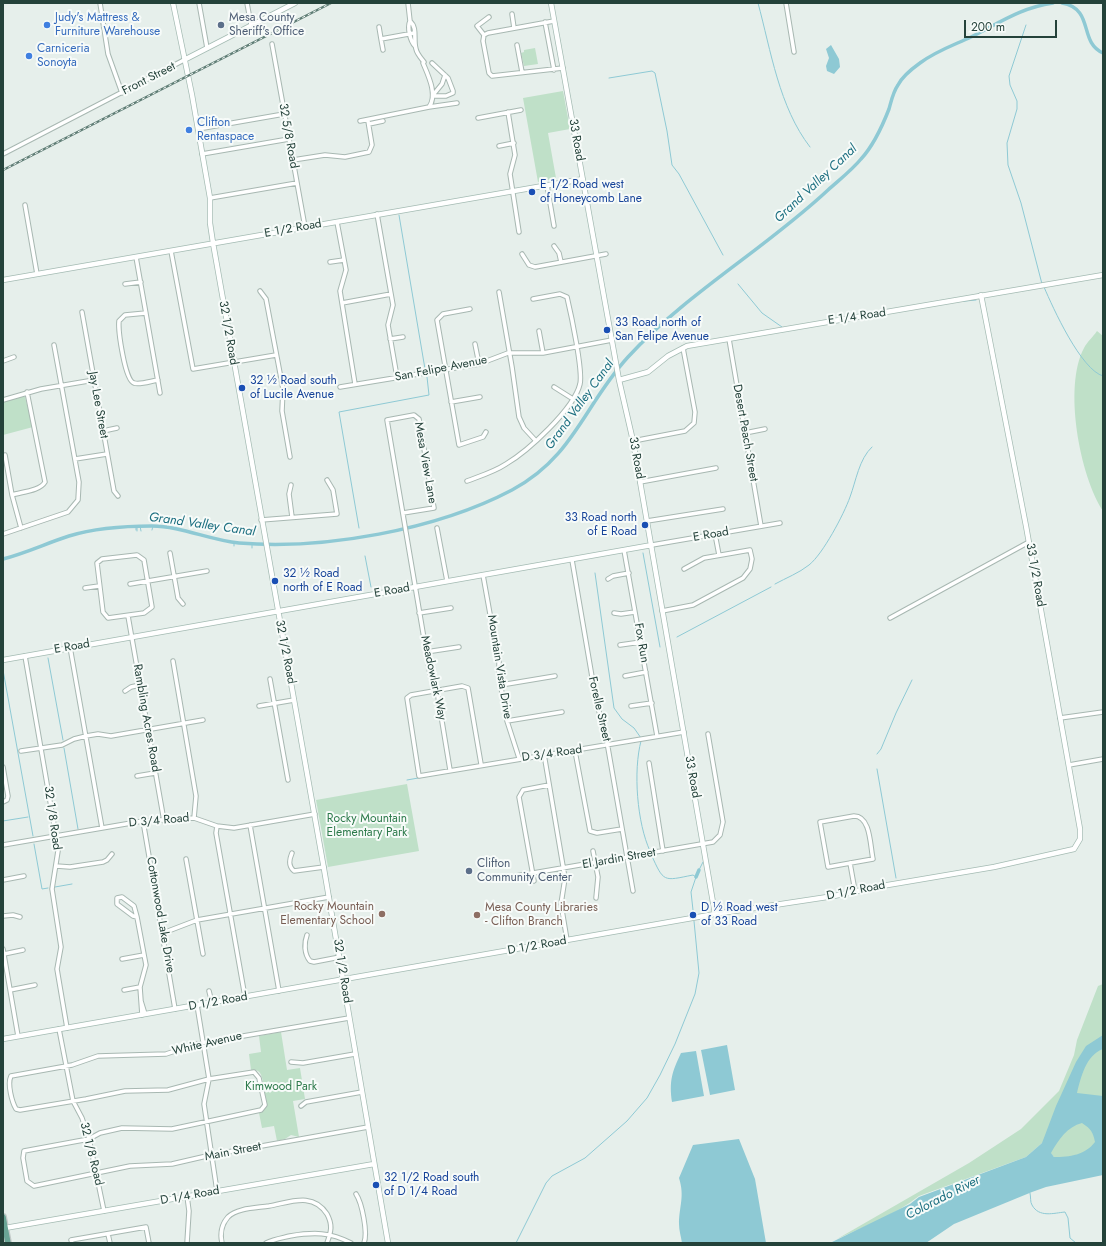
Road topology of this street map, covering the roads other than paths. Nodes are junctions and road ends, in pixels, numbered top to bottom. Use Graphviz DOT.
graph roads {
  1 [pos="100,3"];
  2 [pos="173,3"];
  3 [pos="200,3"];
  4 [pos="247,3"];
  5 [pos="295,3"];
  6 [pos="408,3"];
  7 [pos="551,3"];
  8 [pos="786,3"];
  9 [pos="512,14"];
  10 [pos="489,17"];
  11 [pos="474,20"];
  12 [pos="410,21"];
  13 [pos="554,21"];
  14 [pos="545,22"];
  15 [pos="252,25"];
  16 [pos="477,26"];
  17 [pos="379,27"];
  18 [pos="514,28"];
  19 [pos="414,33"];
  20 [pos="410,34"];
  21 [pos="486,34"];
  22 [pos="381,39"];
  23 [pos="272,44"];
  24 [pos="517,45"];
  25 [pos="414,46"];
  26 [pos="207,48"];
  27 [pos="383,50"];
  28 [pos="794,52"];
  29 [pos="184,60"];
  30 [pos="432,63"];
  31 [pos="563,68"];
  32 [pos="554,70"];
  33 [pos="522,72"];
  34 [pos="445,75"];
  35 [pos="122,93"];
  36 [pos="432,96"];
  37 [pos="457,103"];
  38 [pos="431,106"];
  39 [pos="521,110"];
  40 [pos="508,112"];
  41 [pos="284,114"];
  42 [pos="478,118"];
  43 [pos="360,121"];
  44 [pos="383,121"];
  45 [pos="198,129"];
  46 [pos="289,139"];
  47 [pos="514,143"];
  48 [pos="499,146"];
  49 [pos="3,154"];
  50 [pos="202,154"];
  51 [pos="293,160"];
  52 [pos="583,178"];
  53 [pos="297,183"];
  54 [pos="547,185"];
  55 [pos="512,191"];
  56 [pos="210,198"];
  57 [pos="25,205"];
  58 [pos="377,214"];
  59 [pos="337,222"];
  60 [pos="554,226"];
  61 [pos="305,227"];
  62 [pos="518,232"];
  63 [pos="213,243"];
  64 [pos="554,246"];
  65 [pos="171,251"];
  66 [pos="522,254"];
  67 [pos="606,254"];
  68 [pos="597,256"];
  69 [pos="136,257"];
  70 [pos="344,260"];
  71 [pos="330,262"];
  72 [pos="561,262"];
  73 [pos="37,274"];
  74 [pos="1103,275"];
  75 [pos="3,280"];
  76 [pos="141,282"];
  77 [pos="125,284"];
  78 [pos="260,291"];
  79 [pos="499,292"];
  80 [pos="392,294"];
  81 [pos="981,295"];
  82 [pos="533,299"];
  83 [pos="342,303"];
  84 [pos="470,309"];
  85 [pos="82,312"];
  86 [pos="146,313"];
  87 [pos="539,331"];
  88 [pos="403,337"];
  89 [pos="390,339"];
  90 [pos="729,339"];
  91 [pos="612,340"];
  92 [pos="475,344"];
  93 [pos="54,345"];
  94 [pos="576,347"];
  95 [pos="683,348"];
  96 [pos="510,352"];
  97 [pos="543,353"];
  98 [pos="276,355"];
  99 [pos="14,357"];
  100 [pos="3,361"];
  101 [pos="233,363"];
  102 [pos="479,364"];
  103 [pos="446,370"];
  104 [pos="397,378"];
  105 [pos="94,380"];
  106 [pos="158,380"];
  107 [pos="619,380"];
  108 [pos="355,384"];
  109 [pos="60,386"];
  110 [pos="340,387"];
  111 [pos="554,387"];
  112 [pos="27,392"];
  113 [pos="160,393"];
  114 [pos="480,397"];
  115 [pos="573,399"];
  116 [pos="3,400"];
  117 [pos="451,402"];
  118 [pos="118,428"];
  119 [pos="765,429"];
  120 [pos="103,431"];
  121 [pos="486,432"];
  122 [pos="745,433"];
  123 [pos="536,441"];
  124 [pos="633,441"];
  125 [pos="107,454"];
  126 [pos="5,455"];
  127 [pos="290,457"];
  128 [pos="75,459"];
  129 [pos="716,468"];
  130 [pos="327,480"];
  131 [pos="467,481"];
  132 [pos="640,482"];
  133 [pos="291,485"];
  134 [pos="12,495"];
  135 [pos="118,496"];
  136 [pos="723,509"];
  137 [pos="403,513"];
  138 [pos="292,517"];
  139 [pos="261,520"];
  140 [pos="647,521"];
  141 [pos="780,523"];
  142 [pos="761,526"];
  143 [pos="21,528"];
  144 [pos="437,528"];
  145 [pos="3,534"];
  146 [pos="406,534"];
  147 [pos="715,534"];
  148 [pos="1029,542"];
  149 [pos="652,545"];
  150 [pos="624,550"];
  151 [pos="170,553"];
  152 [pos="719,555"];
  153 [pos="572,560"];
  154 [pos="684,569"];
  155 [pos="207,571"];
  156 [pos="628,573"];
  157 [pos="483,575"];
  158 [pos="174,576"];
  159 [pos="608,579"];
  160 [pos="148,581"];
  161 [pos="447,581"];
  162 [pos="130,584"];
  163 [pos="99,586"];
  164 [pos="415,587"];
  165 [pos="85,588"];
  166 [pos="183,604"];
  167 [pos="451,608"];
  168 [pos="277,611"];
  169 [pos="662,611"];
  170 [pos="635,612"];
  171 [pos="419,613"];
  172 [pos="614,613"];
  173 [pos="128,616"];
  174 [pos="890,618"];
  175 [pos="132,637"];
  176 [pos="641,642"];
  177 [pos="620,645"];
  178 [pos="70,647"];
  179 [pos="459,647"];
  180 [pos="426,652"];
  181 [pos="25,656"];
  182 [pos="3,660"];
  183 [pos="173,661"];
  184 [pos="646,672"];
  185 [pos="555,676"];
  186 [pos="625,676"];
  187 [pos="270,679"];
  188 [pos="140,685"];
  189 [pos="501,686"];
  190 [pos="125,691"];
  191 [pos="437,691"];
  192 [pos="294,700"];
  193 [pos="274,703"];
  194 [pos="652,703"];
  195 [pos="259,706"];
  196 [pos="631,706"];
  197 [pos="562,712"];
  198 [pos="1103,712"];
  199 [pos="1060,718"];
  200 [pos="203,720"];
  201 [pos="507,721"];
  202 [pos="184,723"];
  203 [pos="148,730"];
  204 [pos="684,732"];
  205 [pos="708,734"];
  206 [pos="86,736"];
  207 [pos="657,736"];
  208 [pos="607,745"];
  209 [pos="40,748"];
  210 [pos="21,751"];
  211 [pos="576,751"];
  212 [pos="544,754"];
  213 [pos="519,758"];
  214 [pos="1103,759"];
  215 [pos="649,762"];
  216 [pos="481,764"];
  217 [pos="1069,765"];
  218 [pos="3,767"];
  219 [pos="450,770"];
  220 [pos="155,773"];
  221 [pos="137,776"];
  222 [pos="288,780"];
  223 [pos="549,785"];
  224 [pos="3,802"];
  225 [pos="315,814"];
  226 [pos="194,818"];
  227 [pos="143,821"];
  228 [pos="164,821"];
  229 [pos="250,825"];
  230 [pos="217,826"];
  231 [pos="102,828"];
  232 [pos="622,829"];
  233 [pos="56,836"];
  234 [pos="703,844"];
  235 [pos="3,845"];
  236 [pos="593,851"];
  237 [pos="663,851"];
  238 [pos="1071,851"];
  239 [pos="292,853"];
  240 [pos="112,854"];
  241 [pos="627,858"];
  242 [pos="186,859"];
  243 [pos="595,863"];
  244 [pos="850,863"];
  245 [pos="56,866"];
  246 [pos="324,867"];
  247 [pos="564,868"];
  248 [pos="532,874"];
  249 [pos="24,876"];
  250 [pos="510,877"];
  251 [pos="3,880"];
  252 [pos="534,881"];
  253 [pos="633,891"];
  254 [pos="855,891"];
  255 [pos="329,897"];
  256 [pos="596,898"];
  257 [pos="265,908"];
  258 [pos="230,914"];
  259 [pos="716,914"];
  260 [pos="3,916"];
  261 [pos="20,917"];
  262 [pos="137,917"];
  263 [pos="197,920"];
  264 [pos="163,933"];
  265 [pos="307,935"];
  266 [pos="567,940"];
  267 [pos="23,950"];
  268 [pos="3,952"];
  269 [pos="203,954"];
  270 [pos="144,955"];
  271 [pos="340,957"];
  272 [pos="122,959"];
  273 [pos="343,980"];
  274 [pos="35,985"];
  275 [pos="140,987"];
  276 [pos="10,990"];
  277 [pos="124,990"];
  278 [pos="209,991"];
  279 [pos="280,991"];
  280 [pos="245,997"];
  281 [pos="212,1003"];
  282 [pos="197,1005"];
  283 [pos="176,1009"];
  284 [pos="143,1014"];
  285 [pos="349,1018"];
  286 [pos="67,1028"];
  287 [pos="59,1029"];
  288 [pos="18,1036"];
  289 [pos="3,1039"];
  290 [pos="204,1043"];
  291 [pos="355,1054"];
  292 [pos="291,1062"];
  293 [pos="66,1066"];
  294 [pos="209,1079"];
  295 [pos="362,1092"];
  296 [pos="73,1101"];
  297 [pos="301,1106"];
  298 [pos="206,1121"];
  299 [pos="368,1127"];
  300 [pos="89,1138"];
  301 [pos="211,1155"];
  302 [pos="374,1164"];
  303 [pos="98,1174"];
  304 [pos="217,1191"];
  305 [pos="356,1194"];
  306 [pos="187,1196"];
  307 [pos="104,1211"];
  308 [pos="3,1217"];
  309 [pos="5,1228"];
  310 [pos="108,1234"];
  311 [pos="331,1234"];
  312 [pos="72,1242"];
  313 [pos="8,1243"];
  314 [pos="110,1243"];
  315 [pos="149,1243"];
  316 [pos="187,1243"];
  317 [pos="222,1243"];
  318 [pos="266,1243"];
  319 [pos="328,1243"];
  320 [pos="351,1243"];
  321 [pos="364,1243"];
  322 [pos="388,1243"];
  1 -- 35 [label="street"];
  2 -- 29 [label="street, 32 1/2 Road"];
  3 -- 26 [label="street"];
  4 -- 15 [label="street"];
  5 -- 15 [label="street, Front Street"];
  6 -- 12 [label="street"];
  7 -- 13 [label="street, 33 Road"];
  8 -- 28 [label="street"];
  9 -- 18 [label="street"];
  10 -- 16 [label="street"];
  11 -- 16 [label="street"];
  12 -- 19 [label="street"];
  12 -- 20 [label="street"];
  13 -- 14 [label="street"];
  13 -- 31 [label="street, 33 Road"];
  14 -- 18 [label="street"];
  14 -- 32 [label="street"];
  15 -- 26 [label="street, Front Street"];
  16 -- 21 [label="street"];
  17 -- 22 [label="street"];
  18 -- 21 [label="street"];
  19 -- 20 [label="street"];
  19 -- 25 [label="street"];
  20 -- 22 [label="street"];
  20 -- 25 [label="street"];
  21 -- 33 [label="street"];
  22 -- 27 [label="street"];
  23 -- 41 [label="street, 32 5/8 Road"];
  24 -- 33 [label="street"];
  25 -- 36 [label="street"];
  26 -- 29 [label="street, Front Street"];
  29 -- 35 [label="street, Front Street"];
  29 -- 45 [label="street, 32 1/2 Road"];
  30 -- 34 [label="street"];
  31 -- 32 [label="street"];
  31 -- 52 [label="street, 33 Road"];
  32 -- 33 [label="street"];
  34 -- 36 [label="street"];
  34 -- 36 [label="street"];
  35 -- 49 [label="street, Front Street"];
  36 -- 38 [label="street"];
  37 -- 38 [label="street"];
  38 -- 43 [label="street"];
  39 -- 40 [label="street"];
  40 -- 42 [label="street"];
  40 -- 47 [label="street"];
  41 -- 45 [label="street"];
  41 -- 46 [label="street, 32 5/8 Road"];
  44 -- 51 [label="street"];
  45 -- 50 [label="street, 32 1/2 Road"];
  46 -- 50 [label="street"];
  46 -- 51 [label="street, 32 5/8 Road"];
  47 -- 48 [label="street"];
  47 -- 55 [label="street"];
  50 -- 56 [label="street, 32 1/2 Road"];
  51 -- 53 [label="street, 32 5/8 Road"];
  52 -- 54 [label="street, E 1/2 Road"];
  52 -- 68 [label="street, 33 Road"];
  53 -- 56 [label="street"];
  53 -- 61 [label="street, 32 5/8 Road"];
  54 -- 55 [label="street, E 1/2 Road"];
  54 -- 60 [label="street"];
  55 -- 58 [label="street, E 1/2 Road"];
  55 -- 62 [label="street"];
  56 -- 63 [label="street, 32 1/2 Road"];
  57 -- 73 [label="street"];
  58 -- 59 [label="street, E 1/2 Road"];
  58 -- 80 [label="street"];
  59 -- 61 [label="street, E 1/2 Road"];
  59 -- 70 [label="street"];
  61 -- 63 [label="street, E 1/2 Road"];
  63 -- 65 [label="street, E 1/2 Road"];
  63 -- 101 [label="street, 32 1/2 Road"];
  64 -- 72 [label="street"];
  65 -- 69 [label="street, E 1/2 Road"];
  65 -- 101 [label="street"];
  66 -- 72 [label="street"];
  67 -- 68 [label="street"];
  68 -- 72 [label="street"];
  68 -- 91 [label="street, 33 Road"];
  69 -- 73 [label="street, E 1/2 Road"];
  69 -- 76 [label="street"];
  70 -- 71 [label="street"];
  70 -- 83 [label="street"];
  73 -- 75 [label="street, E 1/2 Road"];
  74 -- 81 [label="street, E 1/4 Road"];
  76 -- 77 [label="street"];
  76 -- 86 [label="street"];
  78 -- 98 [label="street"];
  79 -- 96 [label="street"];
  80 -- 83 [label="street"];
  80 -- 89 [label="street"];
  81 -- 90 [label="street, E 1/4 Road"];
  81 -- 148 [label="street, 33 1/2 Road"];
  82 -- 94 [label="street"];
  83 -- 108 [label="street"];
  84 -- 103 [label="street"];
  85 -- 105 [label="street, Jay Lee Street"];
  86 -- 106 [label="street"];
  86 -- 106 [label="street"];
  87 -- 97 [label="street"];
  88 -- 89 [label="street"];
  89 -- 104 [label="street"];
  90 -- 95 [label="street, E 1/4 Road"];
  90 -- 122 [label="street, Desert Peach Street"];
  91 -- 94 [label="street, San Felipe Avenue"];
  91 -- 107 [label="street, 33 Road"];
  92 -- 102 [label="street"];
  93 -- 109 [label="street"];
  94 -- 97 [label="street, San Felipe Avenue"];
  94 -- 115 [label="street"];
  95 -- 107 [label="street, E 1/4 Road"];
  95 -- 124 [label="street"];
  96 -- 97 [label="street, San Felipe Avenue"];
  96 -- 102 [label="street, San Felipe Avenue"];
  96 -- 123 [label="street"];
  98 -- 101 [label="street"];
  98 -- 127 [label="street"];
  99 -- 100 [label="street"];
  101 -- 139 [label="street, 32 1/2 Road"];
  102 -- 103 [label="street, San Felipe Avenue"];
  103 -- 104 [label="street, San Felipe Avenue"];
  103 -- 117 [label="street"];
  104 -- 108 [label="street, San Felipe Avenue"];
  105 -- 109 [label="street"];
  105 -- 120 [label="street, Jay Lee Street"];
  106 -- 113 [label="street"];
  107 -- 124 [label="street, 33 Road"];
  108 -- 110 [label="street, San Felipe Avenue"];
  109 -- 112 [label="street"];
  109 -- 128 [label="street"];
  111 -- 115 [label="street"];
  112 -- 116 [label="street"];
  112 -- 134 [label="street"];
  114 -- 117 [label="street"];
  115 -- 123 [label="street"];
  117 -- 121 [label="street"];
  118 -- 120 [label="street"];
  119 -- 122 [label="street"];
  120 -- 125 [label="street, Jay Lee Street"];
  122 -- 142 [label="street, Desert Peach Street"];
  123 -- 131 [label="street"];
  124 -- 132 [label="street, 33 Road"];
  125 -- 128 [label="street"];
  125 -- 135 [label="street, Jay Lee Street"];
  126 -- 134 [label="street"];
  128 -- 143 [label="street"];
  129 -- 132 [label="street"];
  130 -- 138 [label="street"];
  132 -- 140 [label="street, 33 Road"];
  133 -- 138 [label="street"];
  134 -- 143 [label="street"];
  136 -- 140 [label="street"];
  137 -- 137 [label="street, Mesa View Lane"];
  137 -- 146 [label="street, Mesa View Lane"];
  138 -- 139 [label="street"];
  139 -- 168 [label="street, 32 1/2 Road"];
  140 -- 149 [label="street, 33 Road"];
  141 -- 142 [label="street, E Road"];
  142 -- 147 [label="street, E Road"];
  143 -- 145 [label="street"];
  144 -- 161 [label="street"];
  146 -- 164 [label="street, Meadowlark Way"];
  147 -- 149 [label="street, E Road"];
  147 -- 152 [label="street"];
  148 -- 174 [label="street"];
  148 -- 199 [label="street, 33 1/2 Road"];
  149 -- 150 [label="street, E Road"];
  149 -- 169 [label="street, 33 Road"];
  150 -- 153 [label="street, E Road"];
  150 -- 156 [label="street, Fox Run"];
  151 -- 158 [label="street"];
  152 -- 154 [label="street"];
  152 -- 169 [label="street"];
  153 -- 157 [label="street, E Road"];
  153 -- 208 [label="street, Forelle Street"];
  155 -- 158 [label="street"];
  156 -- 159 [label="street"];
  156 -- 170 [label="street, Fox Run"];
  157 -- 161 [label="street, E Road"];
  157 -- 189 [label="street, Mountain Vista Drive"];
  158 -- 160 [label="street"];
  158 -- 166 [label="street"];
  160 -- 162 [label="street"];
  160 -- 163 [label="street"];
  160 -- 173 [label="street"];
  161 -- 164 [label="street, E Road"];
  163 -- 165 [label="street"];
  163 -- 173 [label="street"];
  164 -- 168 [label="street, E Road"];
  164 -- 171 [label="street, Meadowlark Way"];
  167 -- 171 [label="street"];
  168 -- 175 [label="street, E Road"];
  168 -- 192 [label="street, 32 1/2 Road"];
  169 -- 204 [label="street, 33 Road"];
  170 -- 172 [label="street"];
  170 -- 176 [label="street, Fox Run"];
  171 -- 180 [label="street, Meadowlark Way"];
  173 -- 175 [label="street, Rambling Acres Road"];
  175 -- 178 [label="street, E Road"];
  175 -- 188 [label="street, Rambling Acres Road"];
  176 -- 177 [label="street"];
  176 -- 184 [label="street, Fox Run"];
  178 -- 181 [label="street, E Road"];
  178 -- 206 [label="street"];
  179 -- 180 [label="street"];
  180 -- 191 [label="street, Meadowlark Way"];
  181 -- 182 [label="street, E Road"];
  181 -- 209 [label="street, 32 1/8 Road"];
  183 -- 202 [label="street"];
  184 -- 186 [label="street"];
  184 -- 194 [label="street, Fox Run"];
  185 -- 189 [label="street"];
  187 -- 193 [label="street"];
  188 -- 190 [label="street"];
  188 -- 203 [label="street, Rambling Acres Road"];
  189 -- 201 [label="street, Mountain Vista Drive"];
  191 -- 216 [label="street"];
  191 -- 219 [label="street, Meadowlark Way"];
  191 -- 219 [label="street, D 3/4 Road"];
  192 -- 193 [label="street"];
  192 -- 225 [label="street, 32 1/2 Road"];
  193 -- 195 [label="street"];
  193 -- 222 [label="street"];
  194 -- 196 [label="street"];
  194 -- 207 [label="street, Fox Run"];
  197 -- 201 [label="street"];
  198 -- 199 [label="street"];
  199 -- 217 [label="street, 33 1/2 Road"];
  200 -- 202 [label="street"];
  201 -- 213 [label="street, Mountain Vista Drive"];
  202 -- 203 [label="street"];
  202 -- 226 [label="street"];
  203 -- 206 [label="street"];
  203 -- 220 [label="street, Rambling Acres Road"];
  204 -- 207 [label="street, D 3/4 Road"];
  204 -- 234 [label="street, 33 Road"];
  205 -- 234 [label="street, El Jardin Street"];
  206 -- 209 [label="street"];
  206 -- 231 [label="street"];
  207 -- 208 [label="street, D 3/4 Road"];
  208 -- 211 [label="street, D 3/4 Road"];
  208 -- 232 [label="street, Forelle Street"];
  209 -- 210 [label="street"];
  209 -- 233 [label="street, 32 1/8 Road"];
  211 -- 212 [label="street, D 3/4 Road"];
  211 -- 232 [label="street"];
  212 -- 213 [label="street, D 3/4 Road"];
  212 -- 223 [label="street"];
  213 -- 216 [label="street, D 3/4 Road"];
  214 -- 217 [label="street"];
  215 -- 237 [label="street"];
  216 -- 219 [label="street, D 3/4 Road"];
  217 -- 238 [label="street, 33 1/2 Road"];
  218 -- 224 [label="street"];
  220 -- 221 [label="street"];
  220 -- 228 [label="street, Rambling Acres Road"];
  223 -- 247 [label="street"];
  223 -- 248 [label="street"];
  225 -- 229 [label="street, D 3/4 Road"];
  225 -- 246 [label="street, 32 1/2 Road"];
  226 -- 228 [label="street, D 3/4 Road"];
  226 -- 230 [label="street, D 3/4 Road"];
  227 -- 228 [label="street, D 3/4 Road"];
  227 -- 231 [label="street, D 3/4 Road"];
  227 -- 264 [label="street, Cottonwood Lake Drive"];
  229 -- 230 [label="street, D 3/4 Road"];
  229 -- 257 [label="street"];
  230 -- 258 [label="street"];
  231 -- 233 [label="street, D 3/4 Road"];
  232 -- 241 [label="street, Forelle Street"];
  233 -- 235 [label="street, D 3/4 Road"];
  233 -- 245 [label="street, 32 1/8 Road"];
  234 -- 237 [label="street, El Jardin Street"];
  234 -- 259 [label="street, 33 Road"];
  236 -- 243 [label="street"];
  237 -- 241 [label="street, El Jardin Street"];
  238 -- 254 [label="street, D 1/2 Road"];
  239 -- 246 [label="street"];
  240 -- 245 [label="street"];
  241 -- 243 [label="street, El Jardin Street"];
  241 -- 253 [label="street, Forelle Street"];
  242 -- 263 [label="street"];
  243 -- 247 [label="street, El Jardin Street"];
  243 -- 256 [label="street"];
  244 -- 244 [label="street"];
  244 -- 254 [label="street"];
  245 -- 286 [label="street, 32 1/8 Road"];
  246 -- 255 [label="street, 32 1/2 Road"];
  247 -- 248 [label="street, El Jardin Street"];
  247 -- 266 [label="street"];
  248 -- 250 [label="street, El Jardin Street"];
  248 -- 252 [label="street"];
  249 -- 251 [label="street"];
  254 -- 259 [label="street, D 1/2 Road"];
  255 -- 257 [label="street"];
  255 -- 271 [label="street, 32 1/2 Road"];
  257 -- 258 [label="street"];
  257 -- 279 [label="street"];
  258 -- 263 [label="street"];
  258 -- 280 [label="street"];
  259 -- 266 [label="street, D 1/2 Road"];
  260 -- 261 [label="street"];
  262 -- 262 [label="street"];
  262 -- 270 [label="street"];
  263 -- 264 [label="street"];
  263 -- 269 [label="street"];
  264 -- 283 [label="street, Cottonwood Lake Drive"];
  265 -- 271 [label="street"];
  266 -- 273 [label="street, D 1/2 Road"];
  267 -- 268 [label="street"];
  268 -- 276 [label="street"];
  270 -- 272 [label="street"];
  270 -- 275 [label="street"];
  271 -- 273 [label="street, 32 1/2 Road"];
  273 -- 279 [label="street, D 1/2 Road"];
  273 -- 285 [label="street, 32 1/2 Road"];
  274 -- 276 [label="street"];
  275 -- 277 [label="street"];
  275 -- 284 [label="street"];
  276 -- 288 [label="street"];
  278 -- 281 [label="street"];
  279 -- 280 [label="street, D 1/2 Road"];
  280 -- 281 [label="street, D 1/2 Road"];
  281 -- 282 [label="street, D 1/2 Road"];
  282 -- 283 [label="street, D 1/2 Road"];
  282 -- 290 [label="street"];
  283 -- 284 [label="street, D 1/2 Road"];
  284 -- 286 [label="street, D 1/2 Road"];
  285 -- 290 [label="street, White Avenue"];
  285 -- 291 [label="street, 32 1/2 Road"];
  286 -- 287 [label="street, D 1/2 Road"];
  287 -- 288 [label="street, D 1/2 Road"];
  287 -- 293 [label="street, 32 1/8 Road"];
  288 -- 289 [label="street, D 1/2 Road"];
  290 -- 293 [label="street, White Avenue"];
  290 -- 294 [label="street"];
  291 -- 292 [label="street"];
  291 -- 295 [label="street, 32 1/2 Road"];
  293 -- 296 [label="street, 32 1/8 Road"];
  293 -- 296 [label="street, White Avenue"];
  294 -- 296 [label="street"];
  294 -- 298 [label="street"];
  294 -- 298 [label="street"];
  295 -- 297 [label="street"];
  295 -- 299 [label="street, 32 1/2 Road"];
  296 -- 300 [label="street, 32 1/8 Road"];
  298 -- 300 [label="street"];
  298 -- 301 [label="street"];
  299 -- 301 [label="street, Main Street"];
  299 -- 302 [label="street, 32 1/2 Road"];
  300 -- 303 [label="street, 32 1/8 Road"];
  300 -- 303 [label="street, Main Street"];
  301 -- 303 [label="street, Main Street"];
  301 -- 304 [label="street"];
  302 -- 304 [label="street, D 1/4 Road"];
  302 -- 322 [label="street, 32 1/2 Road"];
  303 -- 307 [label="street, 32 1/8 Road"];
  304 -- 306 [label="street, D 1/4 Road"];
  305 -- 321 [label="street"];
  306 -- 307 [label="street, D 1/4 Road"];
  306 -- 316 [label="street"];
  307 -- 309 [label="street, D 1/4 Road"];
  308 -- 309 [label="main road"];
  309 -- 313 [label="main road"];
  310 -- 312 [label="street"];
  310 -- 314 [label="street"];
  310 -- 315 [label="street"];
  311 -- 317 [label="street"];
  311 -- 318 [label="street"];
  311 -- 319 [label="street"];
  311 -- 320 [label="street"];
}
